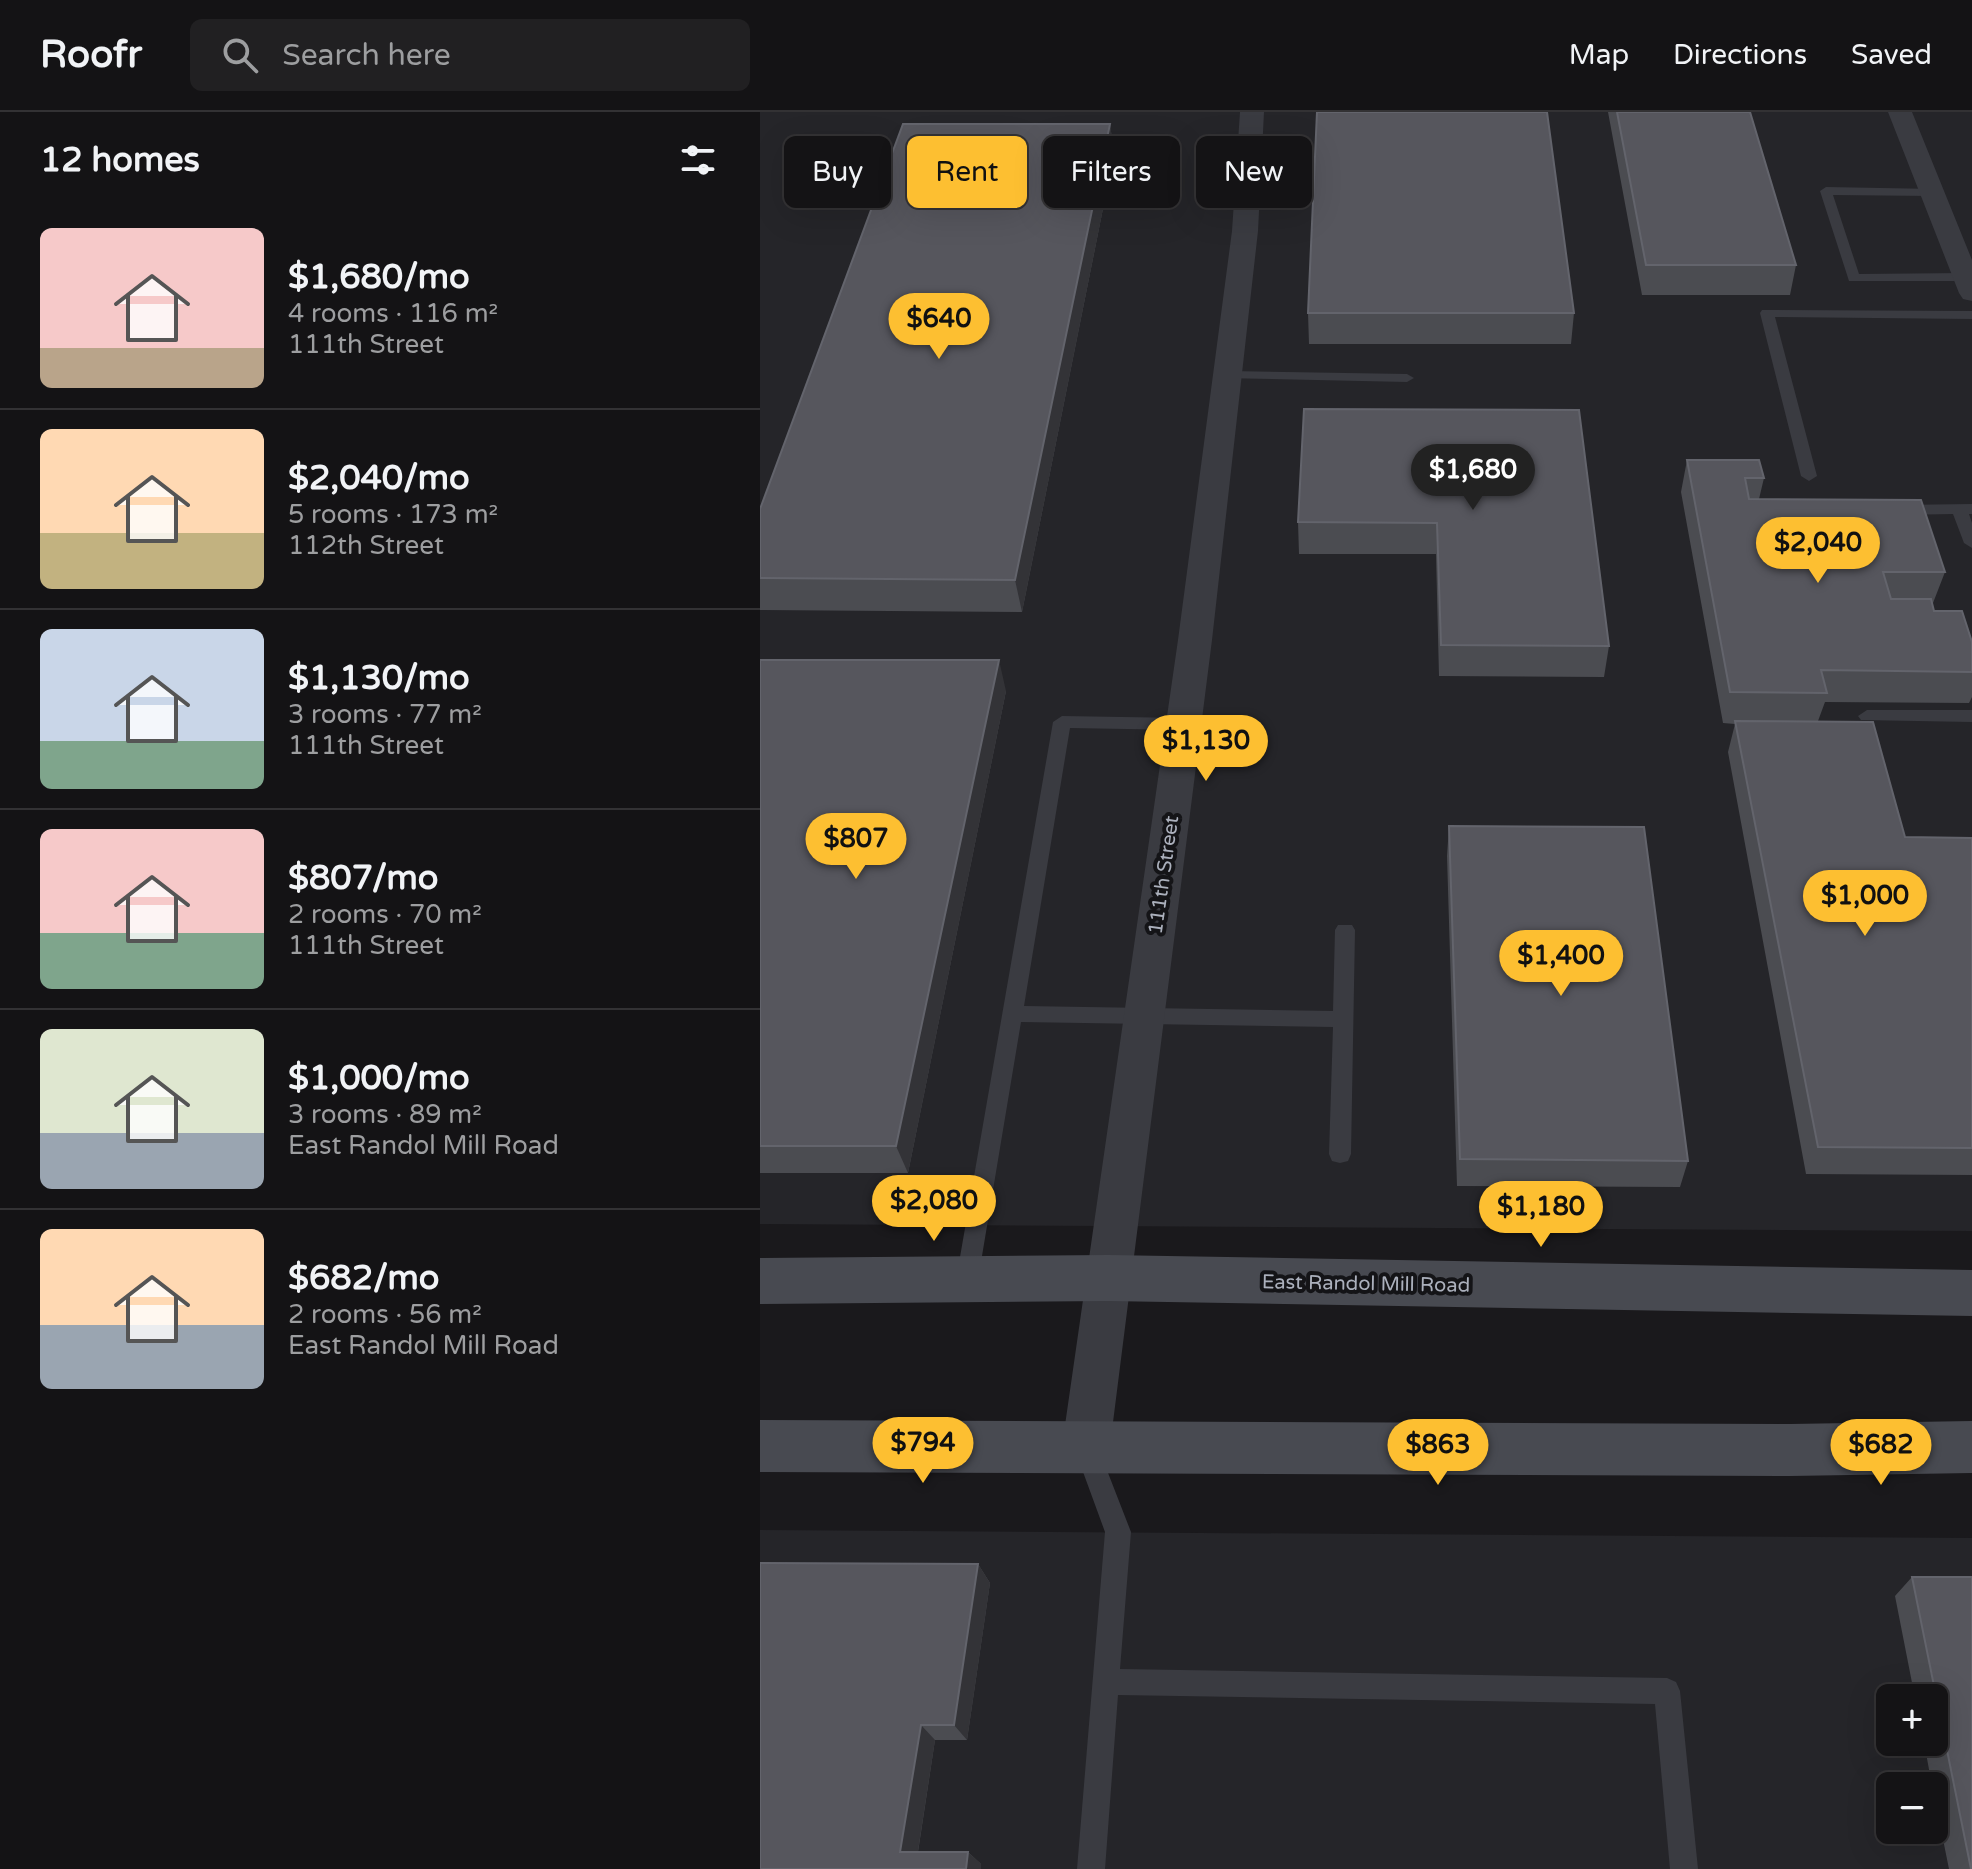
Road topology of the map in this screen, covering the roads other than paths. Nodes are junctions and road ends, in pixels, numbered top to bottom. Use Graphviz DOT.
graph roads {
  1 [pos="1252,112"];
  2 [pos="1900,112"];
  3 [pos="1932,192"];
  4 [pos="1969,285"];
  5 [pos="1972,315"];
  6 [pos="1227,375"];
  7 [pos="1407,378"];
  8 [pos="1809,476"];
  9 [pos="1965,509"];
  10 [pos="1888,511"];
  11 [pos="1972,543"];
  12 [pos="1867,716"];
  13 [pos="1972,716"];
  14 [pos="1183,724"];
  15 [pos="1345,930"];
  16 [pos="1012,1014"];
  17 [pos="1144,1014"];
  18 [pos="1343,1019"];
  19 [pos="1340,1154"];
  20 [pos="1108,1278"];
  21 [pos="967,1280"];
  22 [pos="760,1281"];
  23 [pos="1972,1293"];
  24 [pos="760,1446"];
  25 [pos="1086,1446"];
  26 [pos="1972,1447"];
  27 [pos="1105,1682"];
  28 [pos="1091,1869"];
  29 [pos="1684,1869"];
  1 -- 6 [label="street, 111th Street"];
  2 -- 3 [label="street"];
  3 -- 4 [label="street"];
  3 -- 4 [label="lane"];
  5 -- 8 [label="lane"];
  6 -- 7 [label="lane"];
  6 -- 14 [label="street, 111th Street"];
  9 -- 10 [label="lane"];
  9 -- 11 [label="lane"];
  12 -- 13 [label="lane"];
  14 -- 16 [label="lane"];
  14 -- 17 [label="street, 111th Street"];
  15 -- 18 [label="lane"];
  16 -- 17 [label="lane"];
  16 -- 21 [label="lane"];
  17 -- 18 [label="lane"];
  17 -- 20 [label="street, 111th Street"];
  18 -- 19 [label="lane"];
  20 -- 21 [label="main road, East Randol Mill Road"];
  20 -- 23 [label="main road, East Randol Mill Road"];
  20 -- 25 [label="street, 111th Street"];
  21 -- 22 [label="main road, East Randol Mill Road"];
  24 -- 25 [label="main road"];
  25 -- 26 [label="main road"];
  25 -- 27 [label="lane"];
  27 -- 28 [label="lane"];
  27 -- 29 [label="lane"];
}
